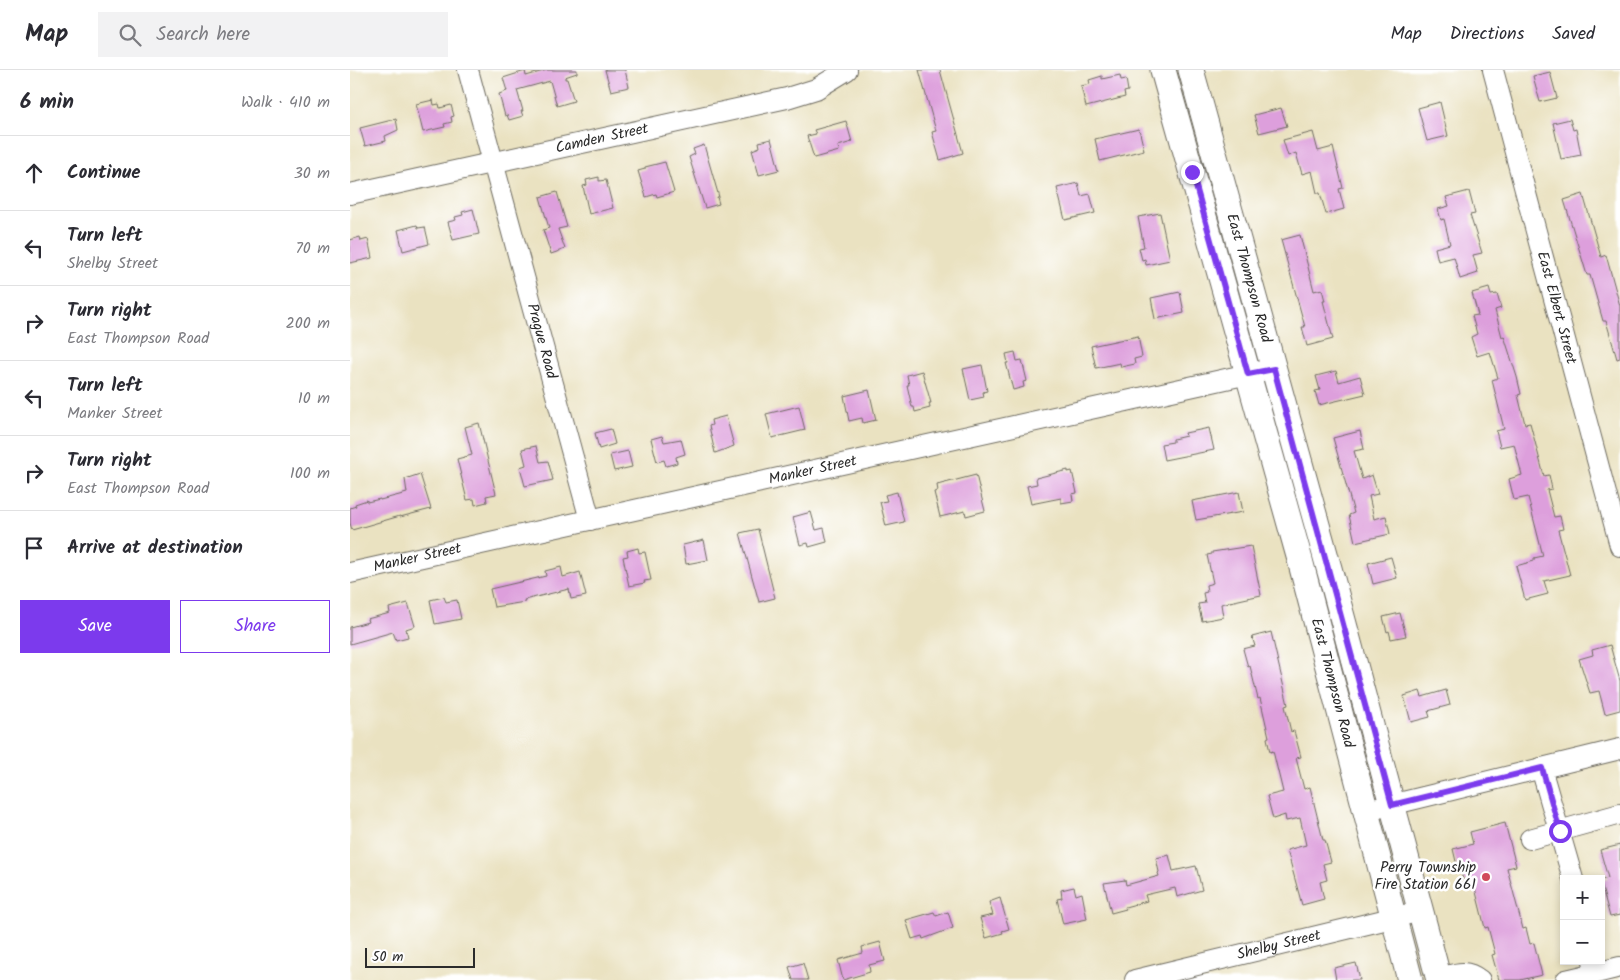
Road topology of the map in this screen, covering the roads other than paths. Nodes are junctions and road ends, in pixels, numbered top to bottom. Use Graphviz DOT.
graph roads {
  1 [pos="468,70"];
  2 [pos="847,70"];
  3 [pos="1163,70"];
  4 [pos="1191,70"];
  5 [pos="1493,70"];
  6 [pos="493,162"];
  7 [pos="350,194"];
  8 [pos="1274,369"];
  9 [pos="1248,374"];
  10 [pos="590,520"];
  11 [pos="1620,546"];
  12 [pos="350,573"];
  13 [pos="1620,748"];
  14 [pos="1542,768"];
  15 [pos="1392,805"];
  16 [pos="1366,811"];
  17 [pos="1620,814"];
  18 [pos="1560,831"];
  19 [pos="1530,839"];
  20 [pos="1572,875"];
  21 [pos="1421,911"];
  22 [pos="1394,919"];
  23 [pos="1595,967"];
  24 [pos="1620,967"];
  25 [pos="1439,979"];
  26 [pos="1135,980"];
  27 [pos="1410,980"];
  28 [pos="1480,980"];
  29 [pos="1566,980"];
  1 -- 6 [label="street, Prague Road"];
  2 -- 6 [label="street, Camden Street"];
  3 -- 9 [label="main road, East Thompson Road"];
  4 -- 8 [label="main road, East Thompson Road"];
  5 -- 11 [label="street, East Elbert Street"];
  6 -- 7 [label="street, Camden Street"];
  6 -- 10 [label="street, Prague Road"];
  8 -- 9 [label="street, Manker Street"];
  8 -- 15 [label="main road, East Thompson Road"];
  9 -- 10 [label="street, Manker Street"];
  9 -- 16 [label="main road, East Thompson Road"];
  10 -- 12 [label="street, Manker Street"];
  13 -- 14 [label="street"];
  14 -- 15 [label="street"];
  14 -- 18 [label="street"];
  15 -- 16 [label="street"];
  15 -- 21 [label="main road, East Thompson Road"];
  16 -- 22 [label="main road, East Thompson Road"];
  17 -- 18 [label="street"];
  18 -- 19 [label="street"];
  18 -- 20 [label="street"];
  21 -- 22 [label="street, Shelby Street"];
  21 -- 25 [label="main road, East Thompson Road"];
  22 -- 26 [label="street, Shelby Street"];
  22 -- 27 [label="main road, East Thompson Road"];
  23 -- 24 [label="street"];
  23 -- 29 [label="street"];
  25 -- 28 [label="street"];
}
